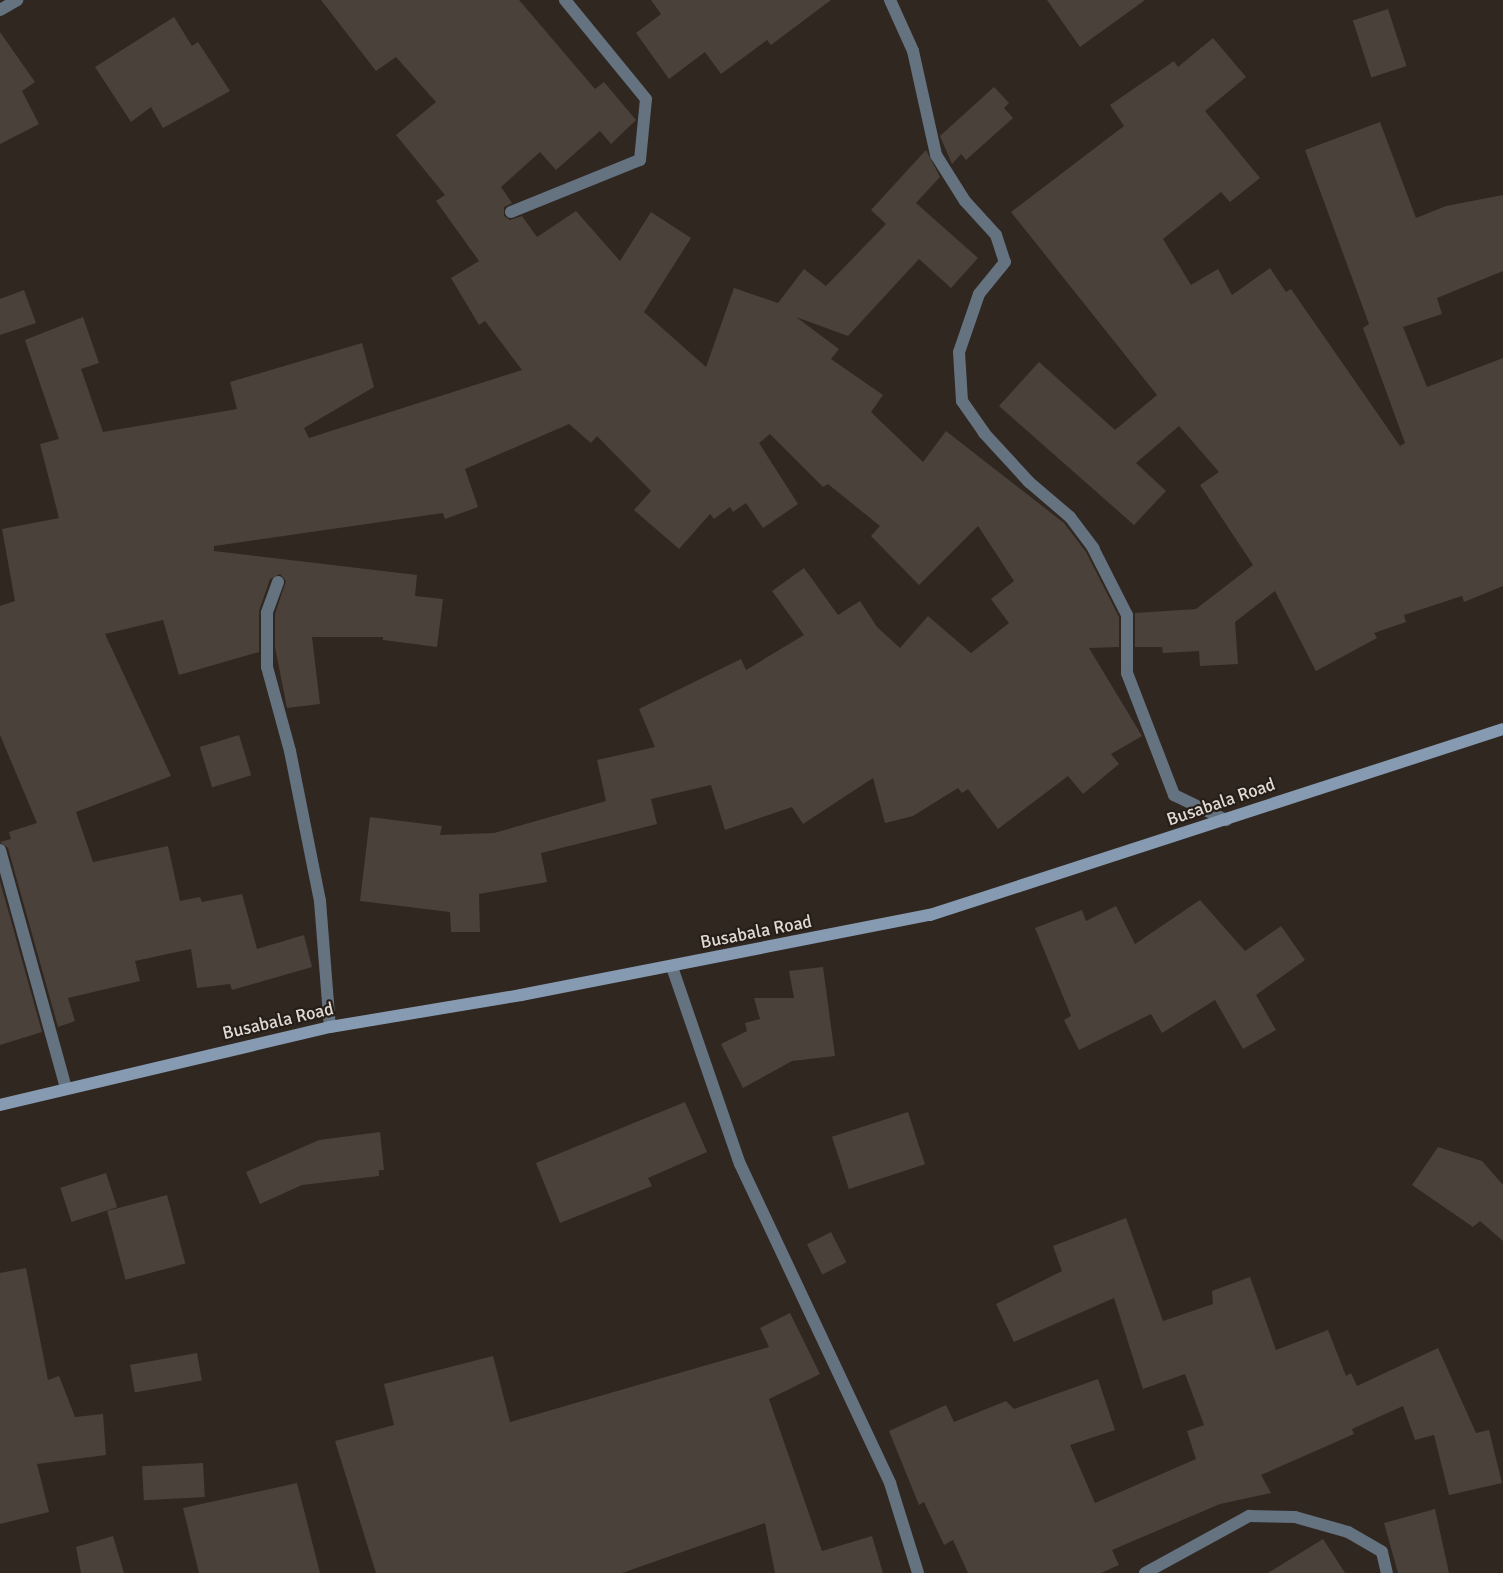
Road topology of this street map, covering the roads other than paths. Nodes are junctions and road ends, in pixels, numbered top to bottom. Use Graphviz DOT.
graph roads {
  1 [pos="17,0"];
  2 [pos="565,0"];
  3 [pos="890,0"];
  4 [pos="0,10"];
  5 [pos="511,212"];
  6 [pos="278,582"];
  7 [pos="1503,729"];
  8 [pos="1226,820"];
  9 [pos="0,850"];
  10 [pos="672,967"];
  11 [pos="330,1027"];
  12 [pos="66,1088"];
  13 [pos="0,1105"];
  14 [pos="918,1573"];
  15 [pos="1145,1573"];
  16 [pos="1387,1573"];
  1 -- 4 [label="street"];
  2 -- 5 [label="street"];
  3 -- 8 [label="street"];
  6 -- 11 [label="street"];
  7 -- 8 [label="street, Busabala Road"];
  8 -- 10 [label="street, Busabala Road"];
  9 -- 12 [label="street"];
  10 -- 11 [label="street, Busabala Road"];
  10 -- 14 [label="street"];
  11 -- 12 [label="street, Busabala Road"];
  12 -- 13 [label="street, Busabala Road"];
  15 -- 16 [label="street"];
}
